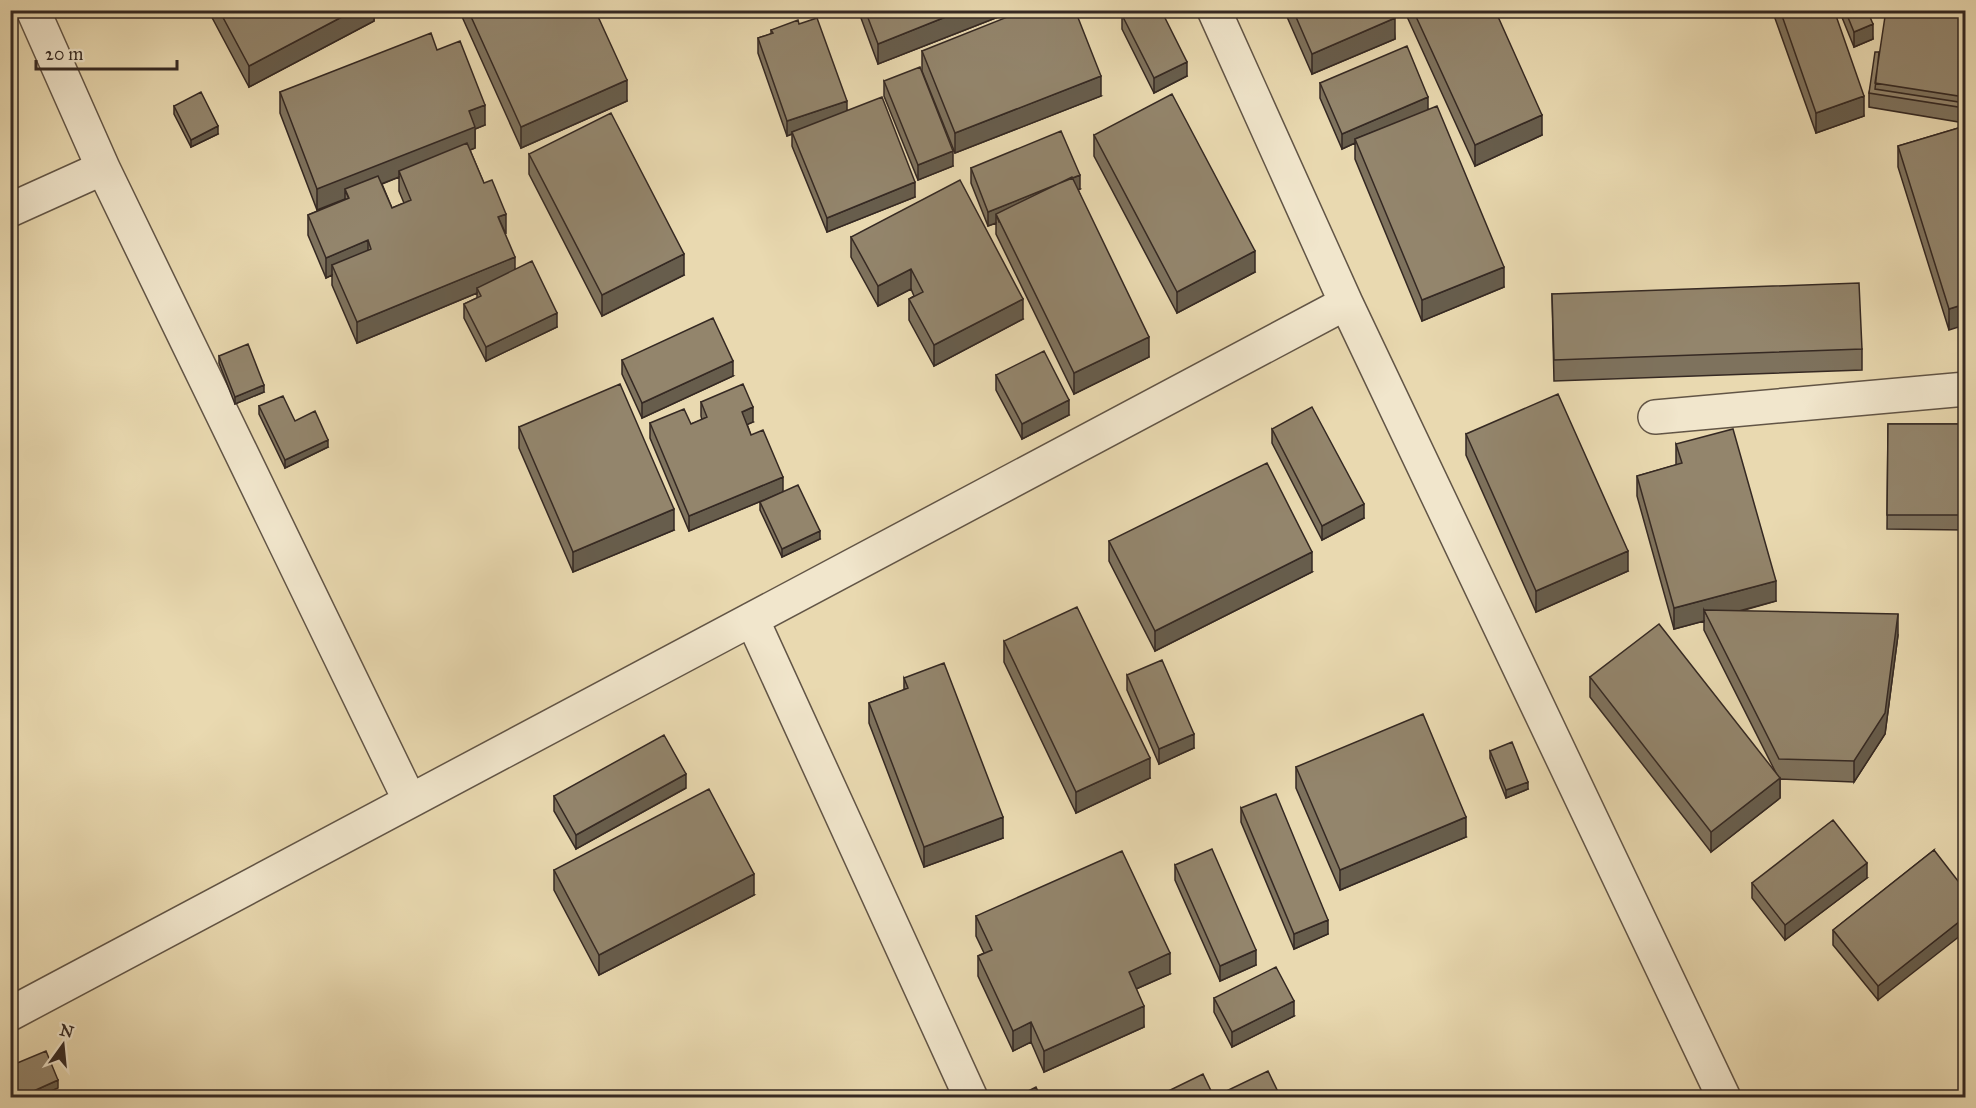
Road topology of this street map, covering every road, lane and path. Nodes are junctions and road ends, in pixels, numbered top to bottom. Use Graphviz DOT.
graph roads {
  1 [pos="33,10"];
  2 [pos="1214,10"];
  3 [pos="103,168"];
  4 [pos="10,210"];
  5 [pos="1346,303"];
  6 [pos="1965,389"];
  7 [pos="1655,417"];
  8 [pos="752,619"];
  9 [pos="410,801"];
  10 [pos="10,1014"];
  11 [pos="971,1098"];
  12 [pos="1724,1098"];
  1 -- 3 [label="street"];
  2 -- 5 [label="street"];
  3 -- 4 [label="street"];
  3 -- 9 [label="street"];
  5 -- 8 [label="street"];
  5 -- 12 [label="street"];
  6 -- 7 [label="street"];
  8 -- 9 [label="street"];
  8 -- 11 [label="street"];
  9 -- 10 [label="street"];
}
